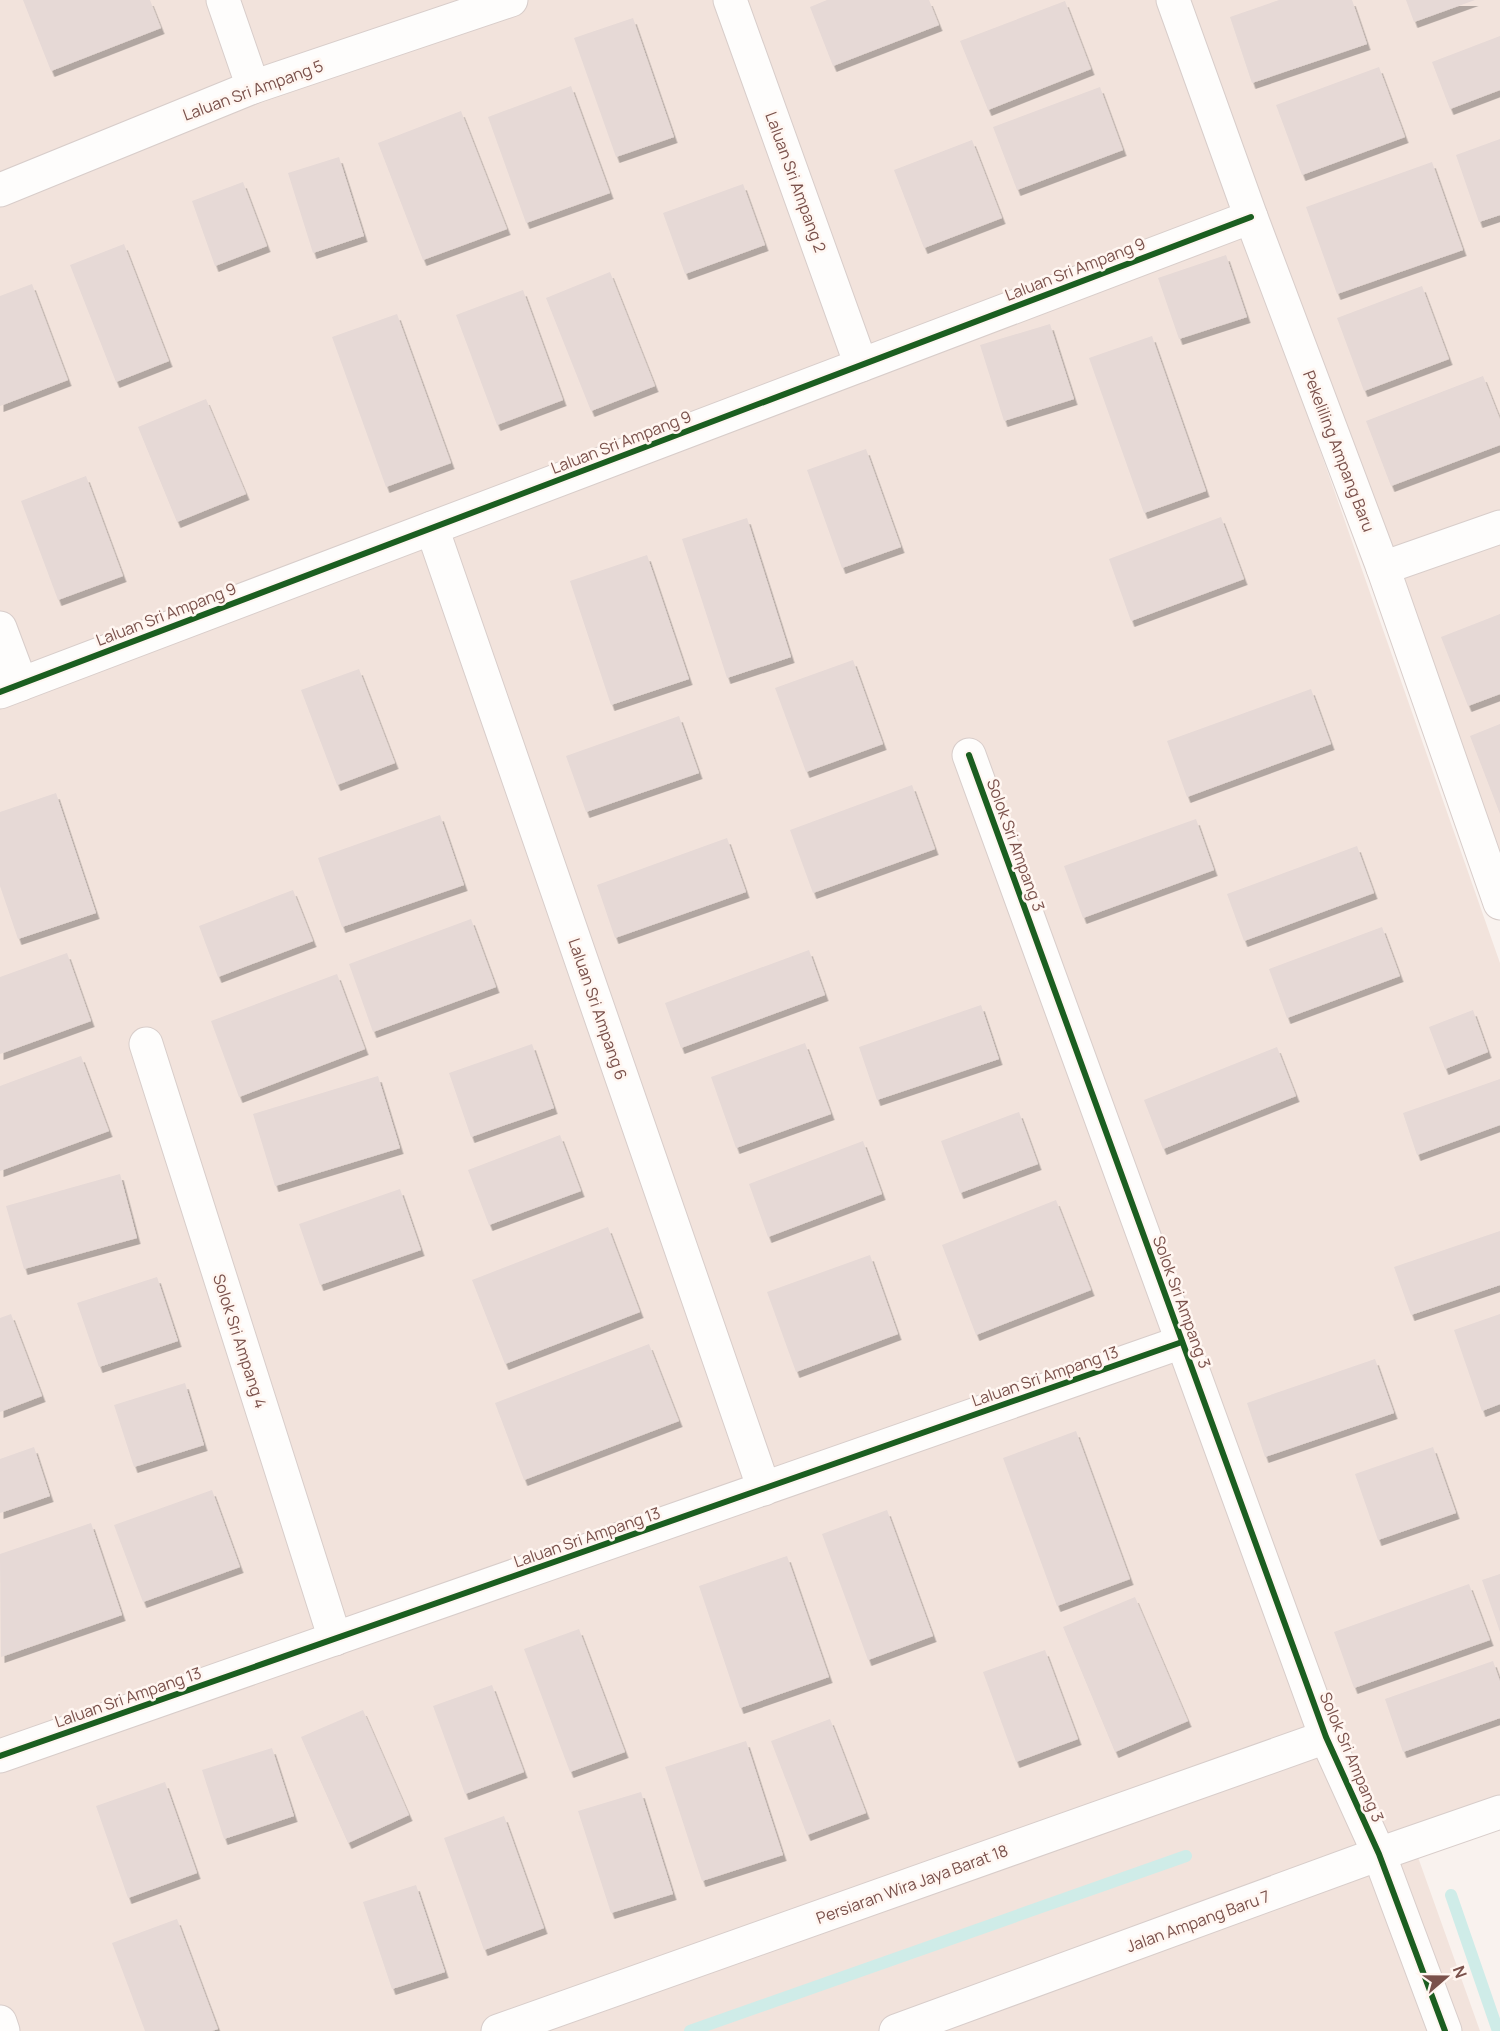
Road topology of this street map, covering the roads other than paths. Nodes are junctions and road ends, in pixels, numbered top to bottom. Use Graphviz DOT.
graph roads {
  1 [pos="223,0"];
  2 [pos="511,0"];
  3 [pos="730,0"];
  4 [pos="1173,0"];
  5 [pos="253,87"];
  6 [pos="0,190"];
  7 [pos="1251,217"];
  8 [pos="861,365"];
  9 [pos="1500,527"];
  10 [pos="432,528"];
  11 [pos="1383,568"];
  12 [pos="0,628"];
  13 [pos="10,688"];
  14 [pos="969,755"];
  15 [pos="1500,903"];
  16 [pos="146,1044"];
  17 [pos="1182,1342"];
  18 [pos="764,1489"];
  19 [pos="334,1639"];
  20 [pos="1326,1737"];
  21 [pos="0,1756"];
  22 [pos="1500,1812"];
  23 [pos="1379,1854"];
  24 [pos="0,2022"];
  25 [pos="3,2031"];
  26 [pos="498,2031"];
  27 [pos="896,2031"];
  28 [pos="1445,2031"];
  1 -- 5 [label="street"];
  2 -- 5 [label="street, Laluan Sri Ampang 5"];
  3 -- 8 [label="street, Laluan Sri Ampang 2"];
  4 -- 7 [label="street, Pekeliling Ampang Baru"];
  5 -- 6 [label="street, Laluan Sri Ampang 5"];
  7 -- 8 [label="street, Laluan Sri Ampang 9"];
  7 -- 11 [label="street, Pekeliling Ampang Baru"];
  8 -- 10 [label="street, Laluan Sri Ampang 9"];
  9 -- 11 [label="street"];
  10 -- 13 [label="street, Laluan Sri Ampang 9"];
  10 -- 18 [label="street, Laluan Sri Ampang 6"];
  11 -- 15 [label="street, Pekeliling Ampang Baru"];
  12 -- 13 [label="street"];
  14 -- 17 [label="street, Solok Sri Ampang 3"];
  16 -- 19 [label="street, Solok Sri Ampang 4"];
  17 -- 18 [label="street, Laluan Sri Ampang 13"];
  17 -- 20 [label="street, Solok Sri Ampang 3"];
  18 -- 19 [label="street, Laluan Sri Ampang 13"];
  19 -- 21 [label="street, Laluan Sri Ampang 13"];
  20 -- 23 [label="street, Solok Sri Ampang 3"];
  20 -- 26 [label="street, Persiaran Wira Jaya Barat 18"];
  22 -- 23 [label="street, Jalan Ampang Baru 7"];
  23 -- 27 [label="street, Jalan Ampang Baru 7"];
  23 -- 28 [label="street, Solok Sri Ampang 3"];
  24 -- 25 [label="street"];
}
